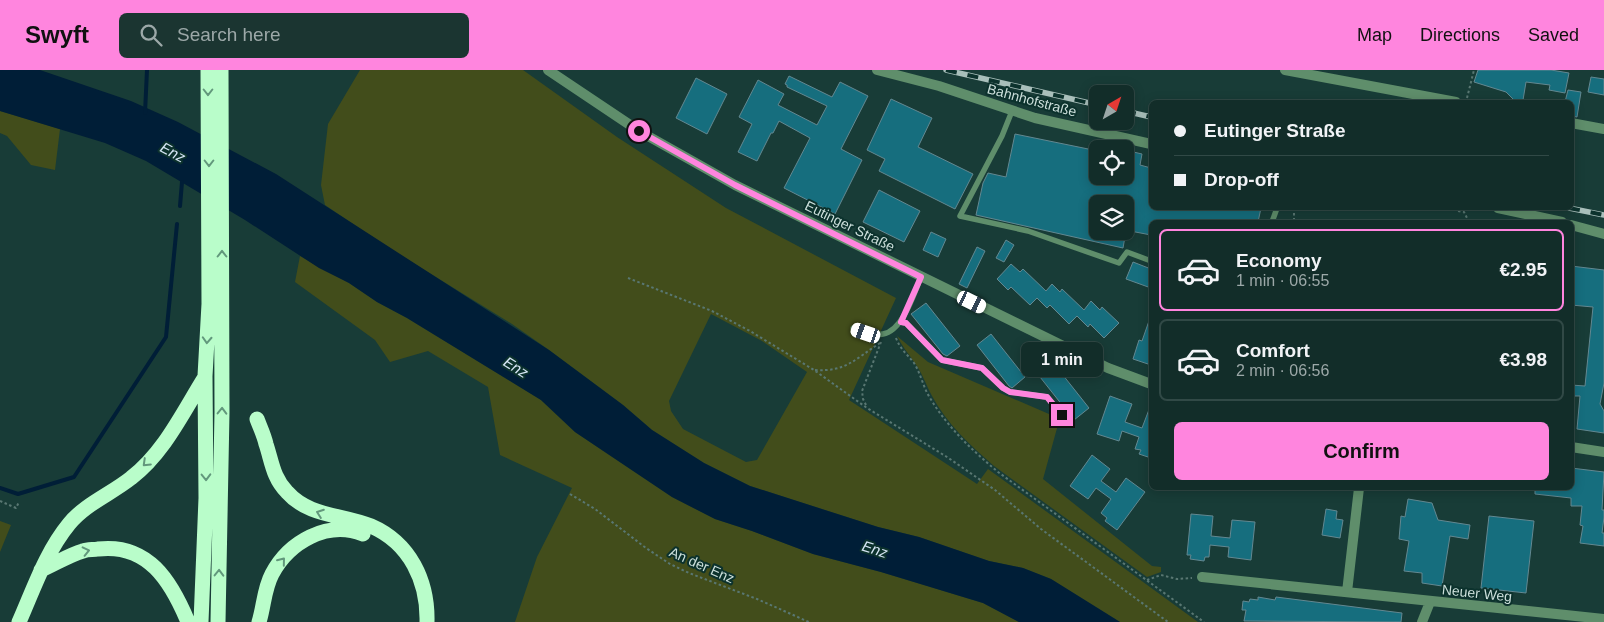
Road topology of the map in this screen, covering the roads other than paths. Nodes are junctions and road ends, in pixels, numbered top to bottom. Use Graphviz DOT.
graph roads {
  1 [pos="208,70"];
  2 [pos="221,70"];
  3 [pos="548,70"];
  4 [pos="877,70"];
  5 [pos="1286,70"];
  6 [pos="1328,74"];
  7 [pos="1447,100"];
  8 [pos="1012,112"];
  9 [pos="215,113"];
  10 [pos="1574,124"];
  11 [pos="1604,129"];
  12 [pos="1149,144"];
  13 [pos="1507,210"];
  14 [pos="1553,220"];
  15 [pos="1574,226"];
  16 [pos="1604,234"];
  17 [pos="1149,260"];
  18 [pos="921,277"];
  19 [pos="216,304"];
  20 [pos="901,322"];
  21 [pos="852,328"];
  22 [pos="205,376"];
  23 [pos="1149,383"];
  24 [pos="1062,415"];
  25 [pos="257,419"];
  26 [pos="1574,447"];
  27 [pos="1604,452"];
  28 [pos="1359,490"];
  29 [pos="41,570"];
  30 [pos="1202,577"];
  31 [pos="1347,592"];
  32 [pos="1430,602"];
  33 [pos="1604,619"];
  34 [pos="19,622"];
  35 [pos="188,622"];
  36 [pos="201,622"];
  37 [pos="218,622"];
  38 [pos="259,622"];
  39 [pos="417,622"];
  40 [pos="427,622"];
  41 [pos="1422,622"];
  1 -- 9 [label="highway, one-way"];
  2 -- 9 [label="highway"];
  3 -- 18 [label="street, Eutinger Straße"];
  4 -- 8 [label="street, Bahnhofstraße"];
  5 -- 6 [label="street"];
  6 -- 7 [label="street"];
  8 -- 12 [label="street, Bahnhofstraße"];
  8 -- 17 [label="lane"];
  9 -- 19 [label="highway"];
  10 -- 11 [label="street"];
  13 -- 14 [label="street"];
  15 -- 16 [label="street"];
  18 -- 20 [label="lane"];
  18 -- 23 [label="street, Eutinger Straße"];
  19 -- 22 [label="highway, one-way"];
  37 -- 19 [label="highway, one-way"];
  20 -- 21 [label="lane"];
  20 -- 24 [label="lane"];
  22 -- 29 [label="highway, one-way"];
  22 -- 36 [label="highway, one-way"];
  40 -- 25 [label="highway, one-way"];
  26 -- 27 [label="street"];
  28 -- 31 [label="street"];
  29 -- 34 [label="highway"];
  29 -- 35 [label="highway, one-way"];
  30 -- 31 [label="street, Neuer Weg"];
  31 -- 32 [label="street, Neuer Weg"];
  32 -- 33 [label="street, Neuer Weg"];
  32 -- 41 [label="street"];
  38 -- 39 [label="highway, one-way"];
}
